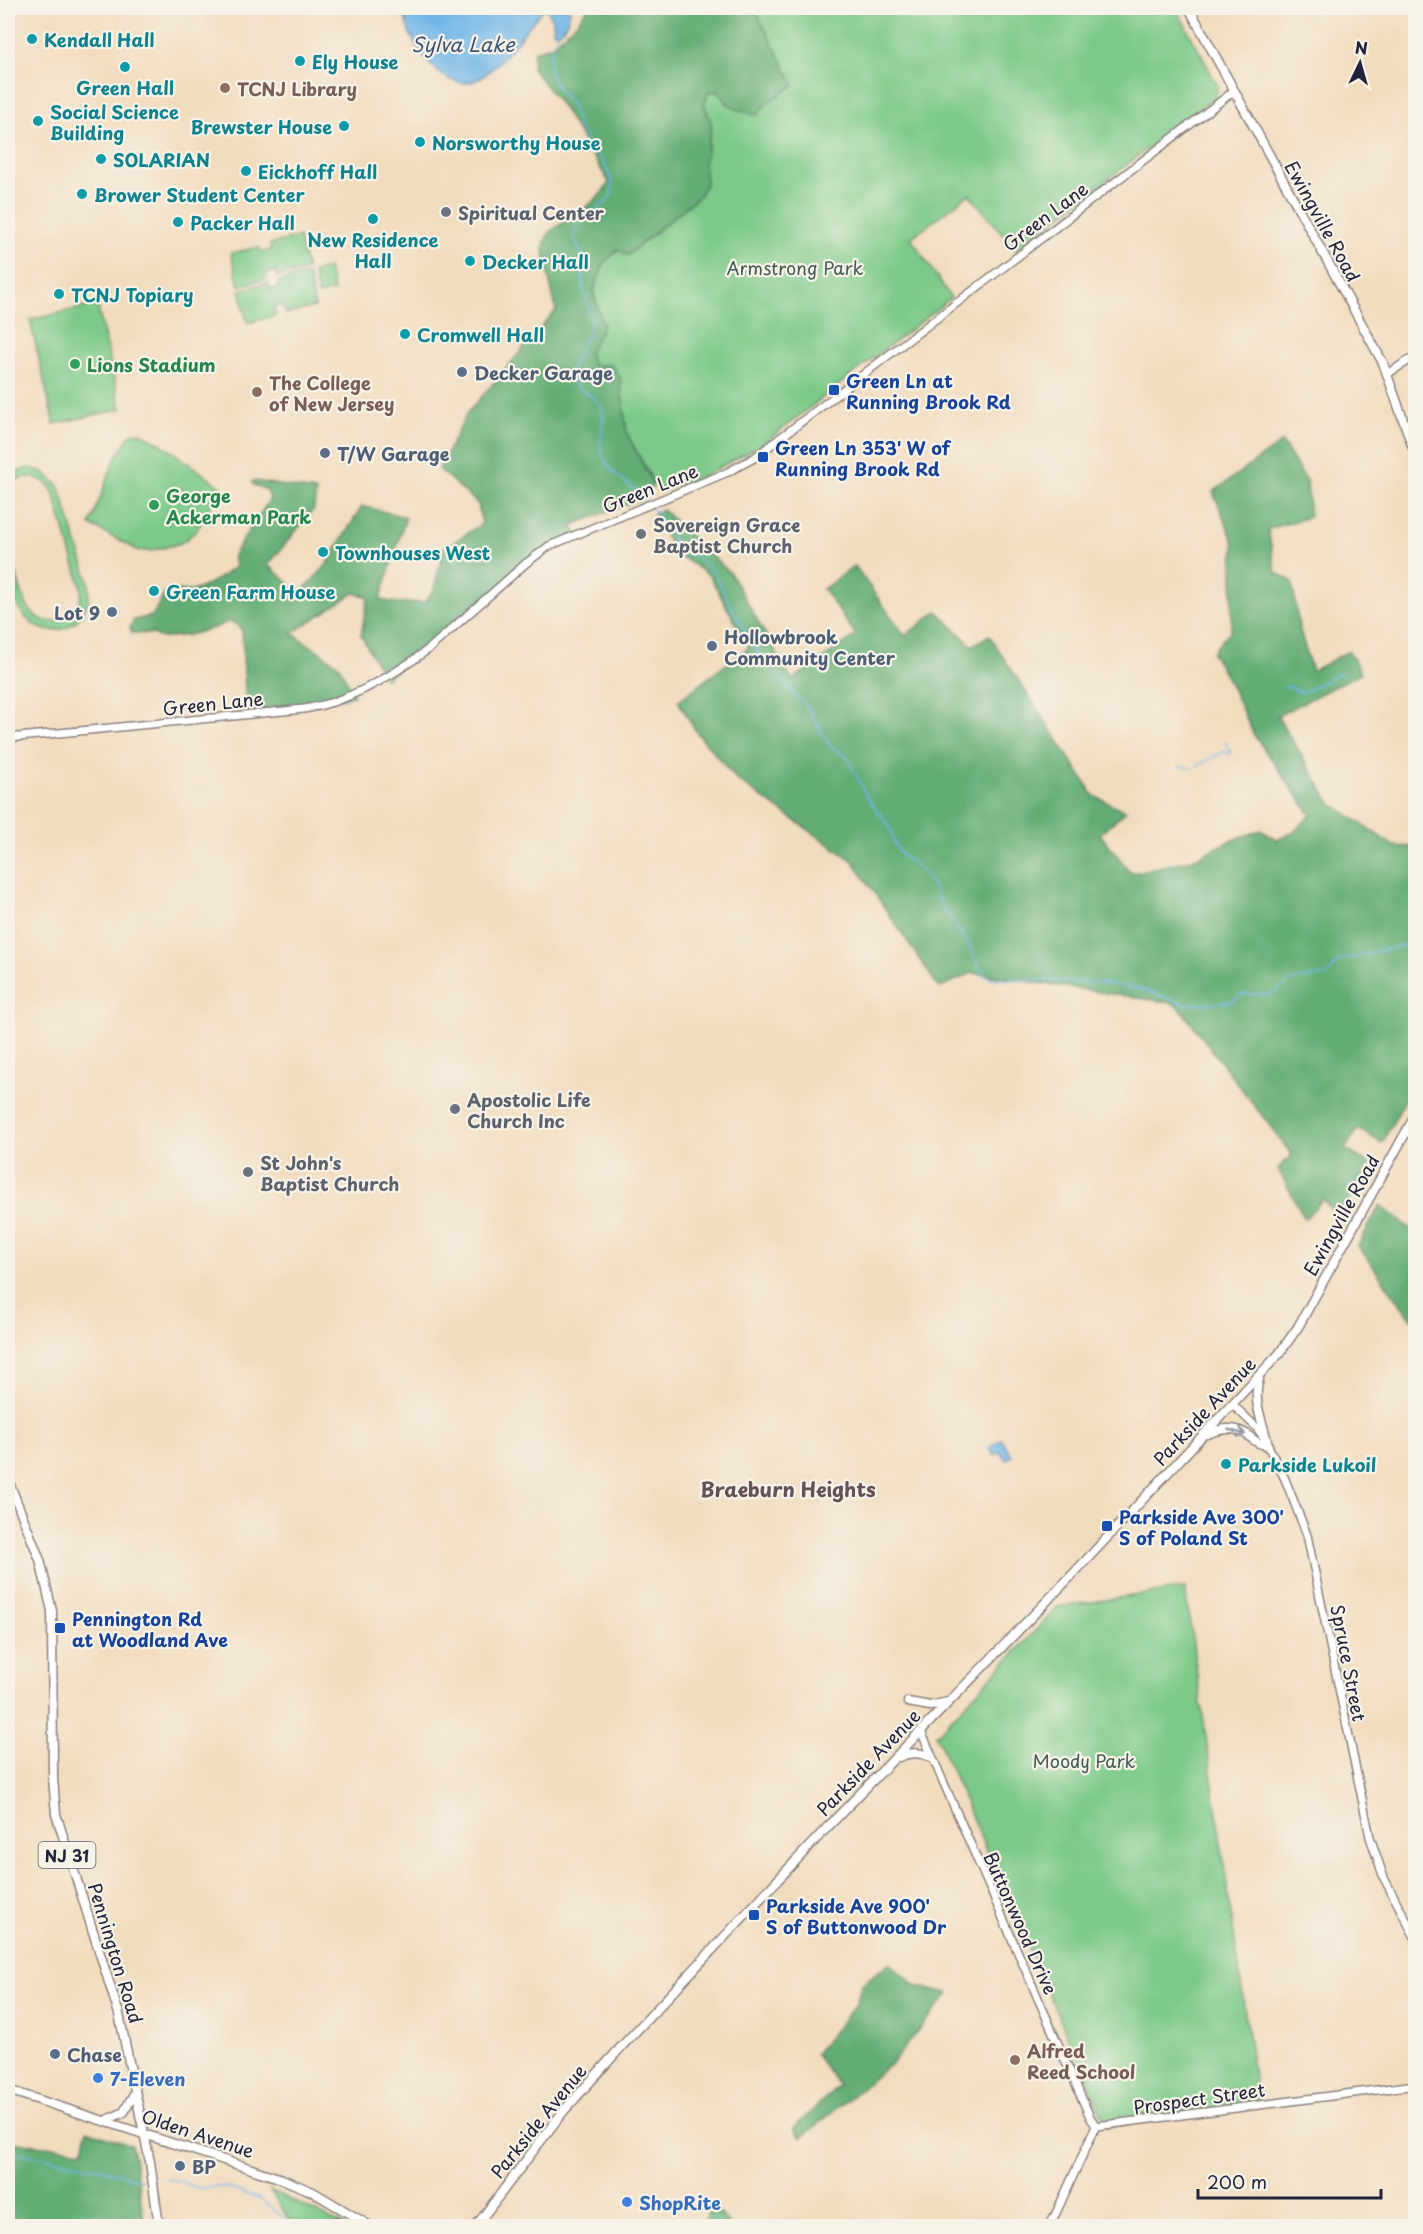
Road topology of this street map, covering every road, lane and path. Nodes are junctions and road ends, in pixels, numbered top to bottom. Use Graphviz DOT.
graph roads {
  1 [pos="1189,8"];
  2 [pos="1233,91"];
  3 [pos="1416,356"];
  4 [pos="1387,374"];
  5 [pos="1416,456"];
  6 [pos="8,738"];
  7 [pos="1416,1114"];
  8 [pos="1295,1331"];
  9 [pos="1260,1376"];
  10 [pos="1233,1405"];
  11 [pos="1204,1436"];
  12 [pos="1268,1445"];
  13 [pos="8,1480"];
  14 [pos="908,1702"];
  15 [pos="949,1702"];
  16 [pos="921,1731"];
  17 [pos="932,1757"];
  18 [pos="895,1758"];
  19 [pos="1416,1939"];
  20 [pos="1416,2085"];
  21 [pos="8,2090"];
  22 [pos="135,2091"];
  23 [pos="105,2121"];
  24 [pos="1096,2127"];
  25 [pos="144,2134"];
  26 [pos="159,2226"];
  27 [pos="370,2226"];
  28 [pos="476,2226"];
  29 [pos="1050,2226"];
  1 -- 2 [label="main road, Ewingville Road"];
  2 -- 4 [label="main road, Ewingville Road"];
  2 -- 6 [label="street, Green Lane"];
  3 -- 4 [label="street"];
  4 -- 5 [label="main road, Ewingville Road"];
  7 -- 8 [label="main road, Ewingville Road"];
  8 -- 9 [label="main road, Parkside Avenue"];
  9 -- 10 [label="main road, Parkside Avenue"];
  9 -- 12 [label="main road"];
  10 -- 11 [label="main road, Parkside Avenue"];
  10 -- 12 [label="street, Spruce Street"];
  11 -- 12 [label="main road, one-way"];
  11 -- 15 [label="main road, Parkside Avenue"];
  12 -- 19 [label="street, Spruce Street"];
  13 -- 22 [label="main road, Pennington Road / NJ 31"];
  14 -- 15 [label="main road"];
  15 -- 16 [label="main road, Parkside Avenue"];
  16 -- 17 [label="street, Buttonwood Drive"];
  16 -- 18 [label="main road, Parkside Avenue"];
  17 -- 18 [label="main road"];
  17 -- 24 [label="street, Buttonwood Drive"];
  18 -- 28 [label="main road, Parkside Avenue"];
  20 -- 24 [label="street, Prospect Street"];
  21 -- 23 [label="main road, Olden Avenue"];
  22 -- 23 [label="main road"];
  22 -- 25 [label="main road, Pennington Road / NJ 31"];
  23 -- 25 [label="main road, Olden Avenue"];
  24 -- 29 [label="street"];
  25 -- 26 [label="main road, Pennington Road / NJ 31"];
  25 -- 27 [label="main road, Olden Avenue"];
}
